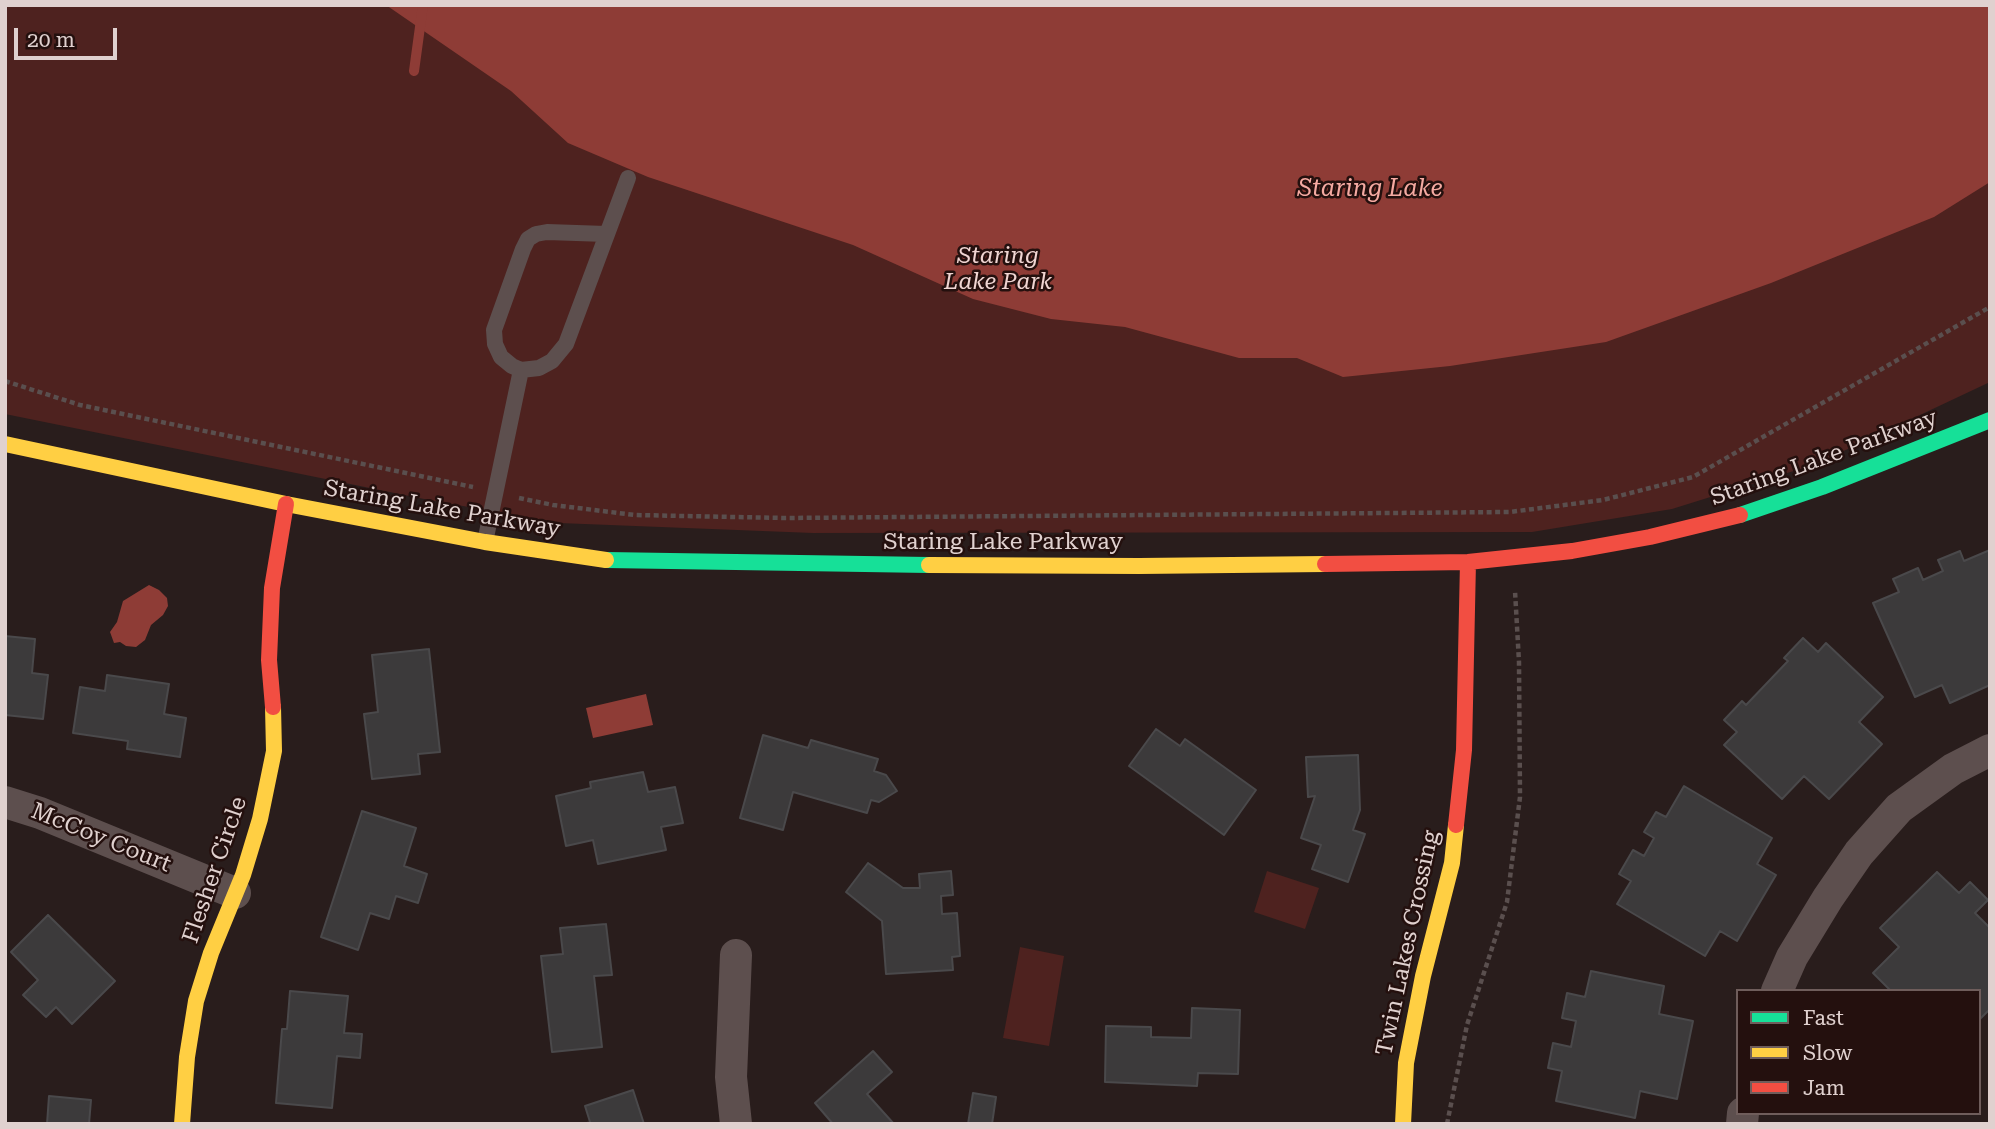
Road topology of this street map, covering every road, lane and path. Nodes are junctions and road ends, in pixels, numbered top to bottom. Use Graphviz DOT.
graph roads {
  1 [pos="628,178"];
  2 [pos="606,234"];
  3 [pos="1990,307"];
  4 [pos="521,370"];
  5 [pos="5,381"];
  6 [pos="1990,420"];
  7 [pos="5,444"];
  8 [pos="495,492"];
  9 [pos="286,504"];
  10 [pos="1510,512"];
  11 [pos="485,542"];
  12 [pos="1513,558"];
  13 [pos="1468,562"];
  14 [pos="1990,750"];
  15 [pos="5,802"];
  16 [pos="235,893"];
  17 [pos="736,955"];
  18 [pos="1778,989"];
  19 [pos="183,1124"];
  20 [pos="736,1124"];
  21 [pos="1402,1124"];
  22 [pos="1447,1124"];
  1 -- 2 [label="lane"];
  2 -- 4 [label="lane"];
  2 -- 4 [label="lane"];
  3 -- 10 [label="path"];
  4 -- 8 [label="lane"];
  5 -- 8 [label="path"];
  6 -- 12 [label="street, Staring Lake Parkway"];
  7 -- 9 [label="street, Staring Lake Parkway"];
  8 -- 10 [label="path"];
  8 -- 11 [label="lane"];
  9 -- 11 [label="street, Staring Lake Parkway"];
  9 -- 16 [label="street, Flesher Circle"];
  10 -- 12 [label="path"];
  11 -- 13 [label="street, Staring Lake Parkway"];
  12 -- 13 [label="street, Staring Lake Parkway"];
  12 -- 22 [label="path"];
  13 -- 21 [label="street, Twin Lakes Crossing"];
  14 -- 18 [label="street"];
  15 -- 16 [label="street, McCoy Court"];
  16 -- 19 [label="street, Flesher Circle"];
  17 -- 20 [label="street"];
}
